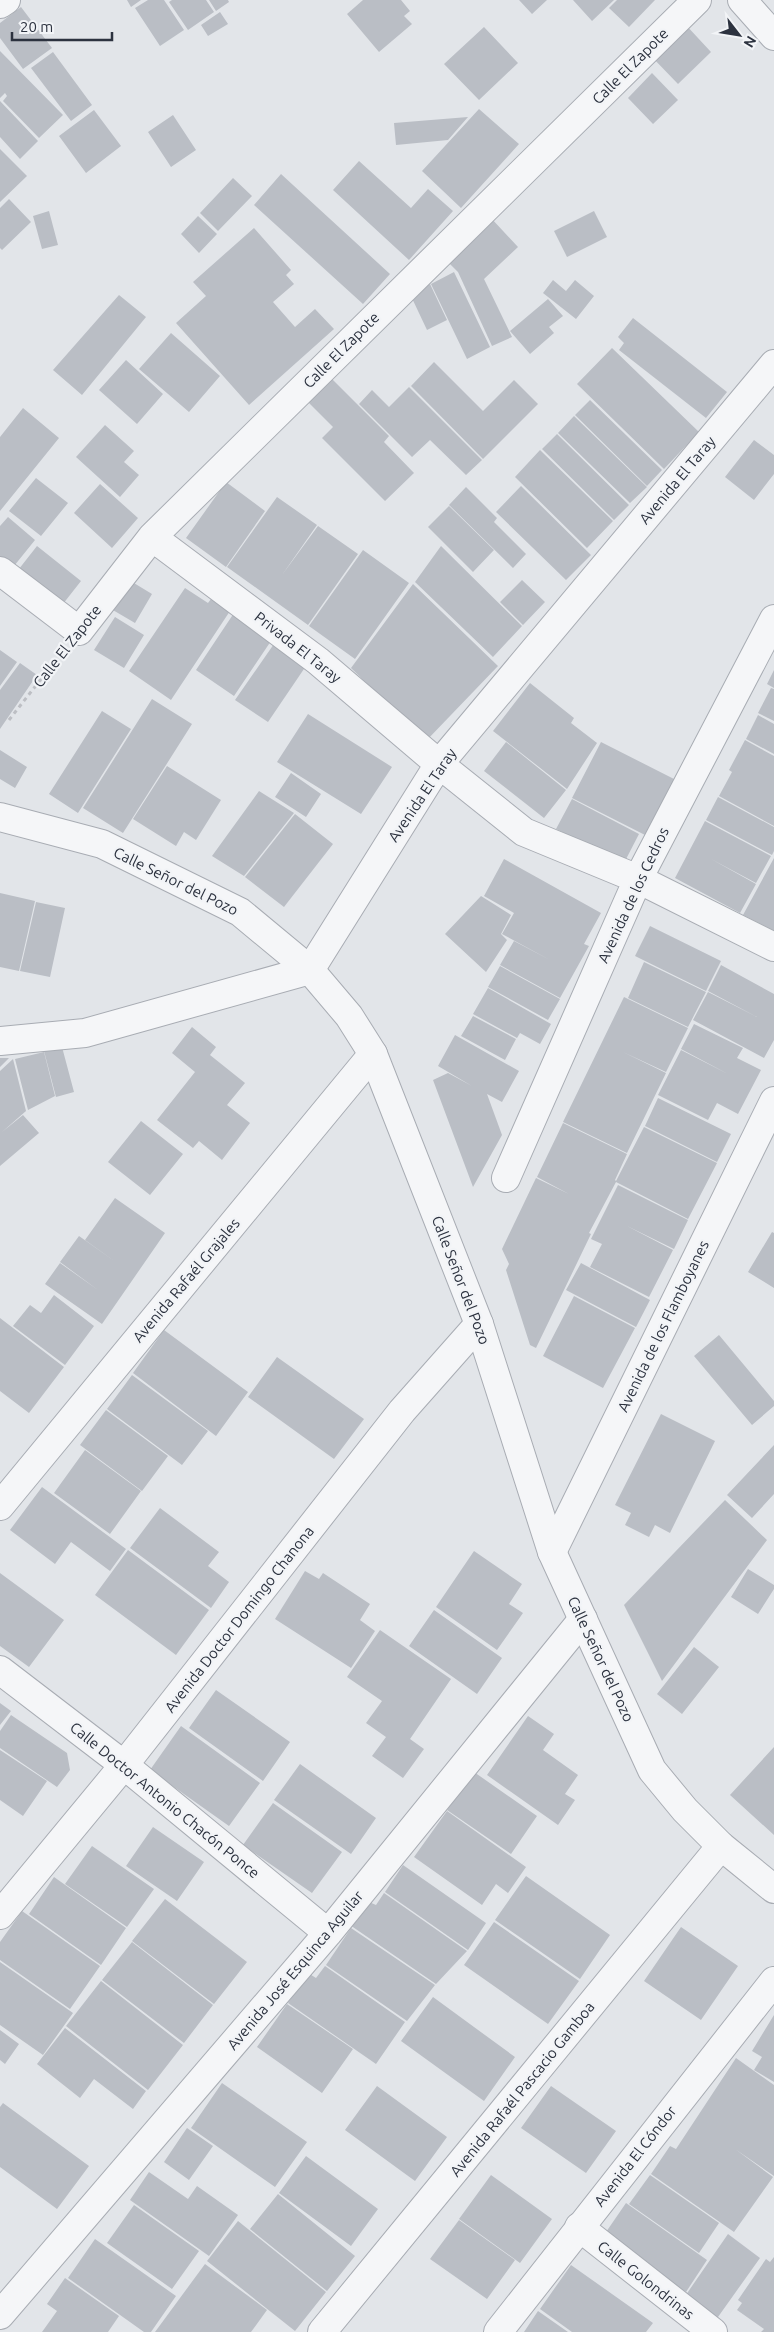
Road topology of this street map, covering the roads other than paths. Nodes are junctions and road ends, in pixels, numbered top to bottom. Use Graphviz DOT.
graph roads {
  1 [pos="6,0"];
  2 [pos="697,0"];
  3 [pos="742,0"];
  4 [pos="0,4"];
  5 [pos="774,36"];
  6 [pos="774,364"];
  7 [pos="152,537"];
  8 [pos="0,571"];
  9 [pos="774,619"];
  10 [pos="439,764"];
  11 [pos="0,817"];
  12 [pos="638,879"];
  13 [pos="774,947"];
  14 [pos="310,970"];
  15 [pos="0,1041"];
  16 [pos="373,1054"];
  17 [pos="774,1101"];
  18 [pos="506,1178"];
  19 [pos="480,1324"];
  20 [pos="0,1506"];
  21 [pos="552,1552"];
  22 [pos="584,1619"];
  23 [pos="0,1670"];
  24 [pos="124,1765"];
  25 [pos="721,1846"];
  26 [pos="774,1889"];
  27 [pos="0,1915"];
  28 [pos="328,1932"];
  29 [pos="774,1981"];
  30 [pos="578,2227"];
  31 [pos="0,2315"];
  32 [pos="0,2319"];
  33 [pos="15,2332"];
  34 [pos="322,2332"];
  35 [pos="498,2332"];
  36 [pos="713,2332"];
  1 -- 4 [label="street"];
  2 -- 7 [label="street, Calle El Zapote"];
  3 -- 5 [label="street"];
  6 -- 10 [label="street, Avenida El Taray"];
  7 -- 8 [label="street, Calle El Zapote"];
  7 -- 10 [label="street, Privada El Taray"];
  9 -- 12 [label="street, Avenida de los Cedros"];
  10 -- 12 [label="street, Privada El Taray"];
  10 -- 14 [label="street, Avenida El Taray"];
  11 -- 14 [label="street, Calle Señor del Pozo"];
  12 -- 13 [label="street, Privada El Taray"];
  12 -- 18 [label="street, Avenida de los Cedros"];
  14 -- 15 [label="street"];
  14 -- 16 [label="street, Calle Señor del Pozo"];
  16 -- 19 [label="street, Calle Señor del Pozo"];
  16 -- 20 [label="street, Avenida Rafaél Grajales"];
  17 -- 21 [label="street, Avenida de los Flamboyanes"];
  19 -- 21 [label="street, Calle Señor del Pozo"];
  19 -- 24 [label="street, Avenida Doctor Domingo Chanona"];
  21 -- 22 [label="street, Calle Señor del Pozo"];
  22 -- 25 [label="street, Calle Señor del Pozo"];
  22 -- 28 [label="street, Avenida José Esquinca Aguilar"];
  23 -- 24 [label="street, Calle Doctor Antonio Chacón Ponce"];
  24 -- 27 [label="street, Avenida Doctor Domingo Chanona"];
  24 -- 28 [label="street, Calle Doctor Antonio Chacón Ponce"];
  25 -- 26 [label="street, Calle Señor del Pozo"];
  25 -- 34 [label="street, Avenida Rafaél Pascacio Gamboa"];
  28 -- 31 [label="street, Avenida José Esquinca Aguilar"];
  29 -- 30 [label="street, Avenida El Cóndor"];
  30 -- 35 [label="street, Avenida El Cóndor"];
  30 -- 36 [label="street, Calle Golondrinas"];
  32 -- 33 [label="street"];
}
